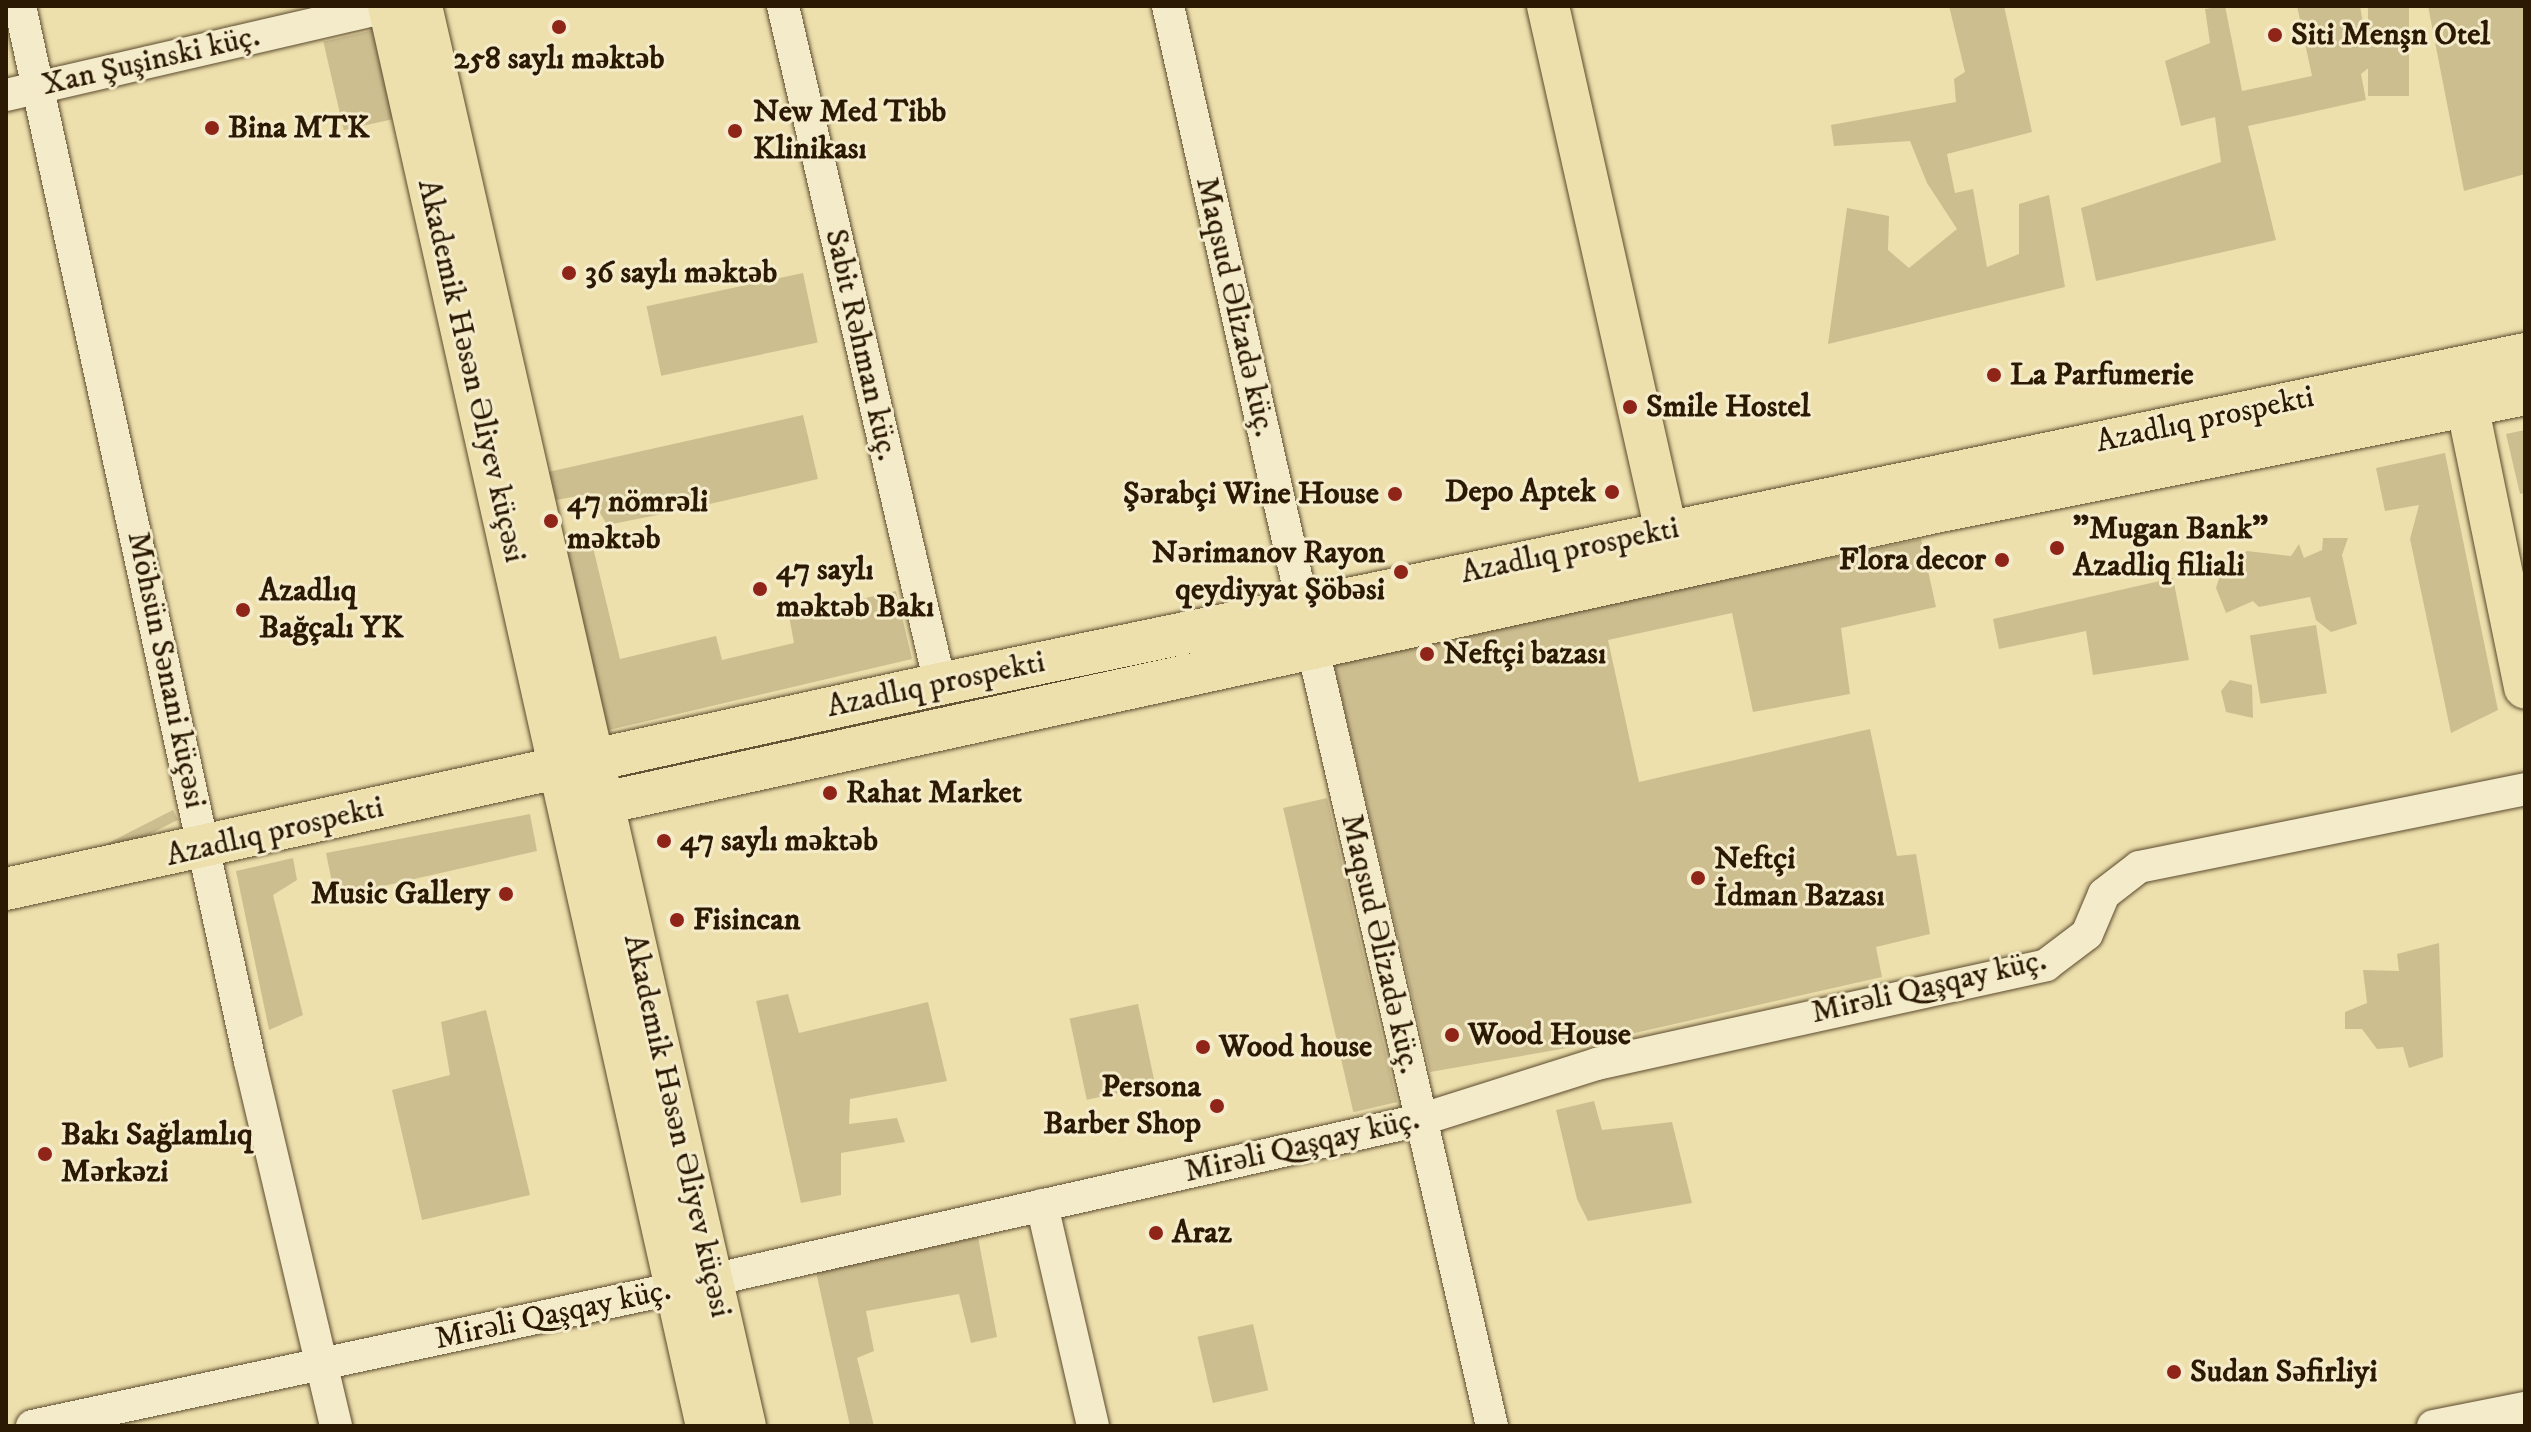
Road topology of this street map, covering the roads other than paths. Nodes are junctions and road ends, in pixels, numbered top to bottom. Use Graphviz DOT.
graph roads {
  1 [pos="20,6"];
  2 [pos="389,6"];
  3 [pos="421,6"];
  4 [pos="783,6"];
  5 [pos="1168,6"];
  6 [pos="1548,6"];
  7 [pos="38,88"];
  8 [pos="6,95"];
  9 [pos="2525,354"];
  10 [pos="2463,387"];
  11 [pos="2525,394"];
  12 [pos="2133,453"];
  13 [pos="1666,531"];
  14 [pos="1699,566"];
  15 [pos="1303,607"];
  16 [pos="1313,649"];
  17 [pos="940,684"];
  18 [pos="2525,688"];
  19 [pos="576,753"];
  20 [pos="2525,789"];
  21 [pos="603,815"];
  22 [pos="204,848"];
  23 [pos="6,889"];
  24 [pos="1420,1120"];
  25 [pos="1042,1205"];
  26 [pos="694,1284"];
  27 [pos="322,1366"];
  28 [pos="2525,1408"];
  29 [pos="32,1426"];
  30 [pos="336,1426"];
  31 [pos="707,1426"];
  32 [pos="745,1426"];
  33 [pos="1093,1426"];
  34 [pos="1492,1426"];
  35 [pos="2433,1426"];
  1 -- 7 [label="street, Möhsün Sənani küçəsi"];
  2 -- 7 [label="street, Xan Şuşinski küç."];
  2 -- 19 [label="main road, Akademik Həsən Əliyev küçəsi"];
  3 -- 19 [label="main road, Akademik Həsən Əliyev küçəsi"];
  4 -- 17 [label="street, Sabit Rəhman küç."];
  5 -- 15 [label="street, Maqsud Əlizadə küç."];
  6 -- 13 [label="main road"];
  7 -- 8 [label="street, Xan Şuşinski küç."];
  7 -- 22 [label="street, Möhsün Sənani küçəsi"];
  9 -- 10 [label="main road, Azadlıq prospekti"];
  10 -- 11 [label="main road, Azadlıq prospekti"];
  10 -- 12 [label="main road, Azadlıq prospekti"];
  10 -- 18 [label="main road"];
  12 -- 13 [label="main road, Azadlıq prospekti"];
  12 -- 14 [label="main road, Azadlıq prospekti"];
  13 -- 14 [label="main road"];
  13 -- 15 [label="main road, Azadlıq prospekti"];
  14 -- 16 [label="main road, Azadlıq prospekti"];
  15 -- 17 [label="main road, Azadlıq prospekti"];
  16 -- 21 [label="main road, Azadlıq prospekti"];
  16 -- 24 [label="street, Maqsud Əlizadə küç."];
  17 -- 19 [label="main road, Azadlıq prospekti"];
  19 -- 21 [label="main road, Akademik Həsən Əliyev küçəsi"];
  19 -- 22 [label="main road, Azadlıq prospekti"];
  20 -- 24 [label="street, Mirəli Qaşqay küç."];
  21 -- 26 [label="main road, Akademik Həsən Əliyev küçəsi"];
  22 -- 23 [label="main road, Azadlıq prospekti"];
  22 -- 27 [label="street, Möhsün Sənani küçəsi"];
  24 -- 25 [label="street, Mirəli Qaşqay küç."];
  24 -- 34 [label="street, Maqsud Əlizadə küç."];
  25 -- 26 [label="street, Mirəli Qaşqay küç."];
  25 -- 33 [label="street"];
  26 -- 27 [label="street, Mirəli Qaşqay küç."];
  26 -- 31 [label="main road, Akademik Həsən Əliyev küçəsi"];
  26 -- 32 [label="main road, Akademik Həsən Əliyev küçəsi"];
  27 -- 29 [label="street, Mirəli Qaşqay küç."];
  27 -- 30 [label="street, Möhsün Sənani küçəsi"];
  28 -- 35 [label="street"];
}
